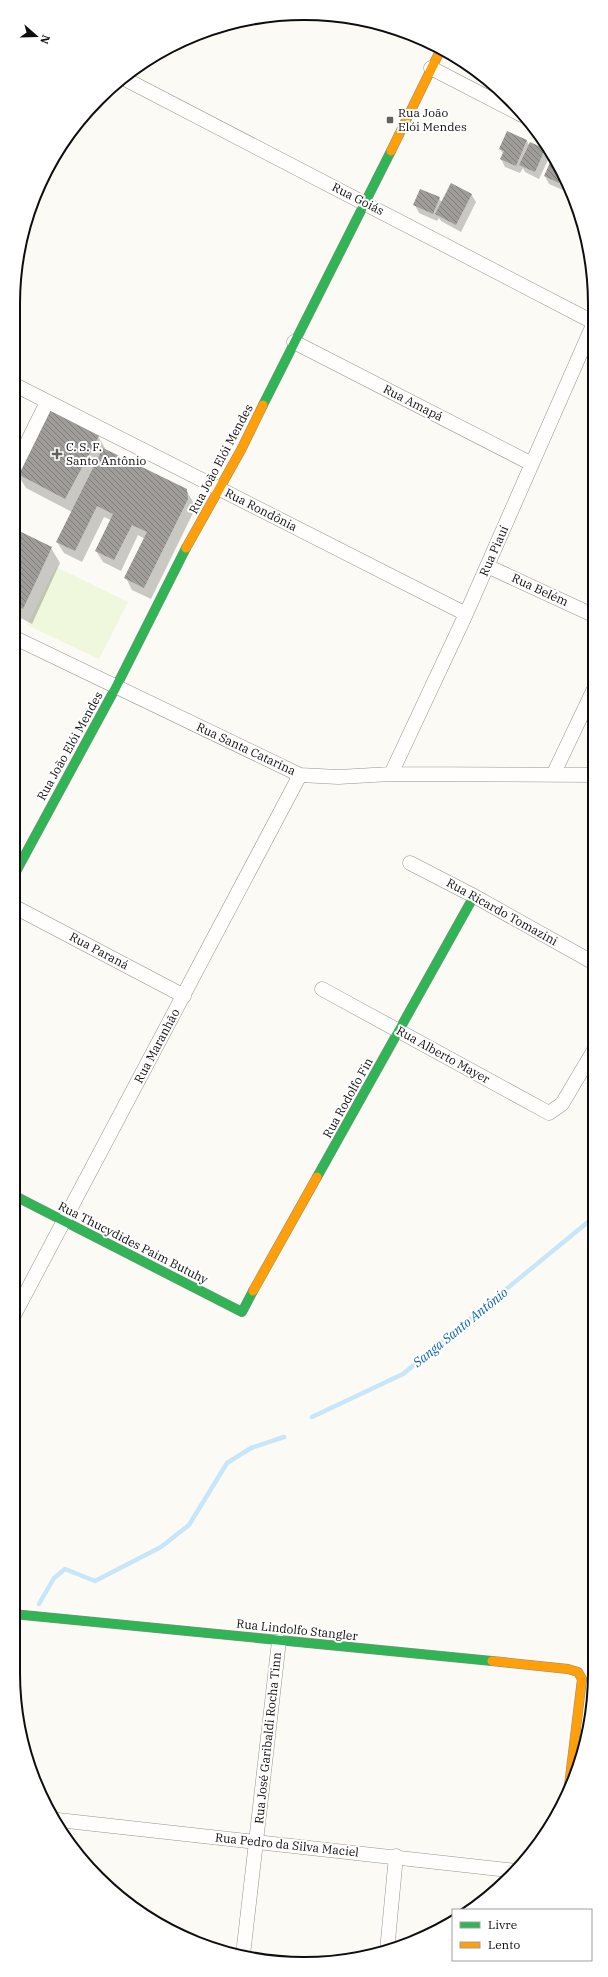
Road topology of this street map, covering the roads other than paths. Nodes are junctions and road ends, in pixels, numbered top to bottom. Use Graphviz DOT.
graph roads {
  1 [pos="438,54"];
  2 [pos="431,68"];
  3 [pos="129,81"];
  4 [pos="511,109"];
  5 [pos="366,203"];
  6 [pos="588,319"];
  7 [pos="588,337"];
  8 [pos="294,342"];
  9 [pos="20,388"];
  10 [pos="47,402"];
  11 [pos="20,456"];
  12 [pos="532,464"];
  13 [pos="219,489"];
  14 [pos="487,566"];
  15 [pos="588,613"];
  16 [pos="466,614"];
  17 [pos="20,640"];
  18 [pos="116,687"];
  19 [pos="588,702"];
  20 [pos="390,774"];
  21 [pos="300,775"];
  22 [pos="553,775"];
  23 [pos="588,775"];
  24 [pos="410,863"];
  25 [pos="20,864"];
  26 [pos="474,896"];
  27 [pos="20,910"];
  28 [pos="588,960"];
  29 [pos="322,989"];
  30 [pos="184,996"];
  31 [pos="399,1030"];
  32 [pos="588,1060"];
  33 [pos="20,1199"];
  34 [pos="64,1221"];
  35 [pos="20,1304"];
  36 [pos="242,1312"];
  37 [pos="20,1615"];
  38 [pos="279,1641"];
  39 [pos="571,1768"];
  40 [pos="61,1820"];
  41 [pos="256,1841"];
  42 [pos="396,1856"];
  43 [pos="509,1869"];
  44 [pos="388,1944"];
  45 [pos="244,1951"];
  1 -- 2 [label="street, Rua João Elói Mendes"];
  2 -- 4 [label="street"];
  2 -- 5 [label="street, Rua João Elói Mendes"];
  3 -- 5 [label="street, Rua Goiás"];
  5 -- 6 [label="street, Rua Goiás"];
  5 -- 8 [label="street, Rua João Elói Mendes"];
  7 -- 12 [label="street, Rua Piauí"];
  8 -- 12 [label="street, Rua Amapá"];
  8 -- 13 [label="street, Rua João Elói Mendes"];
  9 -- 10 [label="street, Rua Rondônia"];
  10 -- 11 [label="street"];
  10 -- 13 [label="street, Rua Rondônia"];
  12 -- 14 [label="street, Rua Piauí"];
  13 -- 16 [label="street, Rua Rondônia"];
  13 -- 18 [label="street, Rua João Elói Mendes"];
  14 -- 15 [label="street, Rua Belém"];
  14 -- 16 [label="street, Rua Piauí"];
  16 -- 20 [label="street, Rua Piauí"];
  17 -- 18 [label="street, Rua Santa Catarina"];
  18 -- 21 [label="street, Rua Santa Catarina"];
  18 -- 25 [label="street, Rua João Elói Mendes"];
  19 -- 22 [label="street"];
  20 -- 21 [label="street, Rua Santa Catarina"];
  20 -- 22 [label="street, Rua Santa Catarina"];
  21 -- 30 [label="street, Rua Maranhão"];
  22 -- 23 [label="street, Rua Santa Catarina"];
  24 -- 26 [label="street, Rua Ricardo Tomazini"];
  26 -- 28 [label="street, Rua Ricardo Tomazini"];
  26 -- 31 [label="street, Rua Rodolfo Fin"];
  27 -- 30 [label="street, Rua Paraná"];
  29 -- 31 [label="street, Rua Alberto Mayer"];
  30 -- 34 [label="street, Rua Maranhão"];
  31 -- 32 [label="street, Rua Alberto Mayer"];
  31 -- 36 [label="street, Rua Rodolfo Fin"];
  33 -- 34 [label="street, Rua Thucydides Paim Butuhy"];
  34 -- 35 [label="street, Rua Maranhão"];
  34 -- 36 [label="street, Rua Thucydides Paim Butuhy"];
  37 -- 38 [label="street, Rua Lindolfo Stangler"];
  38 -- 39 [label="street, Rua Lindolfo Stangler"];
  38 -- 41 [label="street, Rua José Garibaldi Rocha Tinn"];
  40 -- 41 [label="street, Rua Pedro da Silva Maciel"];
  41 -- 42 [label="street, Rua Pedro da Silva Maciel"];
  41 -- 45 [label="street, Rua José Garibaldi Rocha Tinn"];
  42 -- 43 [label="street, Rua Pedro da Silva Maciel"];
  42 -- 44 [label="street"];
}
